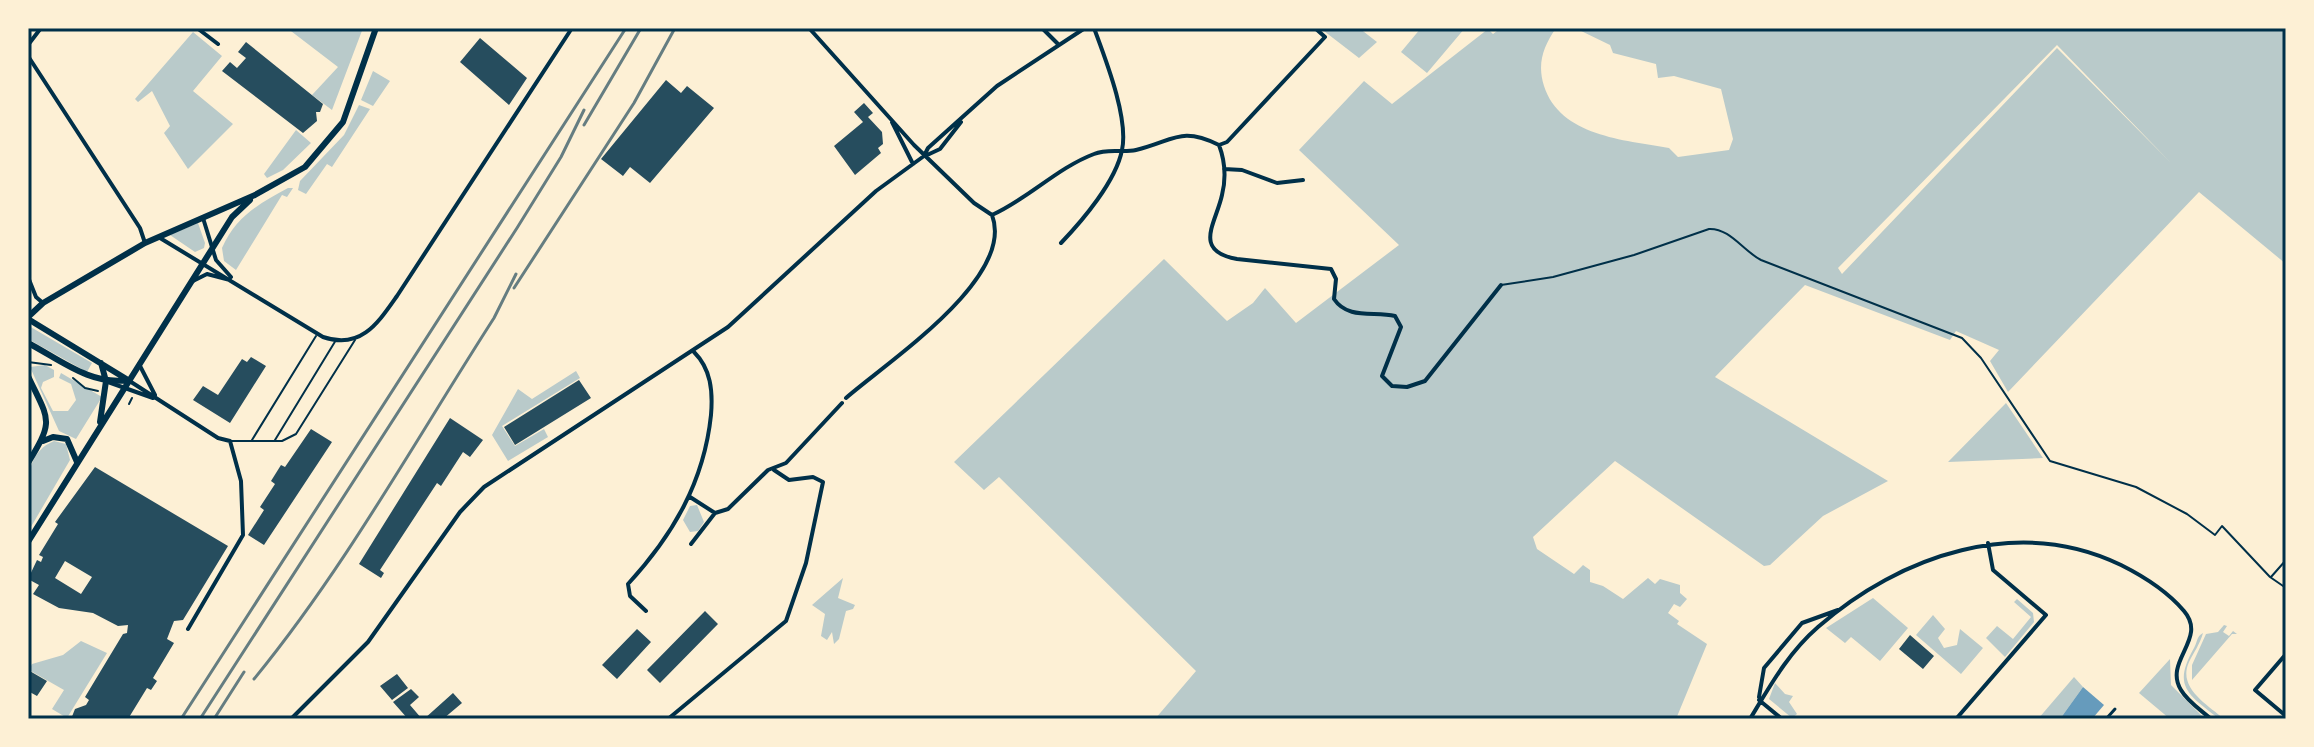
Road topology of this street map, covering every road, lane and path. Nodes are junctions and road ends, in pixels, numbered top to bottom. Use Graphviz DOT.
graph roads {
  1 [pos="41,28"];
  2 [pos="197,28"];
  3 [pos="376,28"];
  4 [pos="572,28"];
  5 [pos="809,28"];
  6 [pos="1042,28"];
  7 [pos="1085,28"];
  8 [pos="1094,28"];
  9 [pos="1315,28"];
  10 [pos="218,44"];
  11 [pos="1058,44"];
  12 [pos="28,45"];
  13 [pos="28,56"];
  14 [pos="889,116"];
  15 [pos="962,120"];
  16 [pos="1219,145"];
  17 [pos="1122,150"];
  18 [pos="924,156"];
  19 [pos="913,164"];
  20 [pos="1224,169"];
  21 [pos="1303,180"];
  22 [pos="255,195"];
  23 [pos="992,215"];
  24 [pos="203,216"];
  25 [pos="156,237"];
  26 [pos="145,243"];
  27 [pos="1061,243"];
  28 [pos="211,250"];
  29 [pos="203,262"];
  30 [pos="28,277"];
  31 [pos="190,282"];
  32 [pos="236,282"];
  33 [pos="1501,285"];
  34 [pos="43,303"];
  35 [pos="28,318"];
  36 [pos="317,334"];
  37 [pos="356,339"];
  38 [pos="336,340"];
  39 [pos="28,343"];
  40 [pos="694,352"];
  41 [pos="99,360"];
  42 [pos="28,362"];
  43 [pos="139,363"];
  44 [pos="53,365"];
  45 [pos="64,372"];
  46 [pos="29,379"];
  47 [pos="128,380"];
  48 [pos="106,381"];
  49 [pos="124,389"];
  50 [pos="100,391"];
  51 [pos="159,400"];
  52 [pos="99,427"];
  53 [pos="230,441"];
  54 [pos="252,441"];
  55 [pos="274,441"];
  56 [pos="40,443"];
  57 [pos="77,462"];
  58 [pos="28,463"];
  59 [pos="774,470"];
  60 [pos="690,497"];
  61 [pos="715,513"];
  62 [pos="28,542"];
  63 [pos="1988,543"];
  64 [pos="691,544"];
  65 [pos="2286,560"];
  66 [pos="2270,577"];
  67 [pos="2286,588"];
  68 [pos="1841,609"];
  69 [pos="646,611"];
  70 [pos="188,629"];
  71 [pos="2286,654"];
  72 [pos="1759,700"];
  73 [pos="2115,709"];
  74 [pos="2286,716"];
  75 [pos="291,719"];
  76 [pos="668,719"];
  77 [pos="1750,719"];
  78 [pos="1782,719"];
  79 [pos="1956,719"];
  80 [pos="2106,719"];
  81 [pos="2211,719"];
  1 -- 12 [label="street"];
  2 -- 10 [label="street"];
  3 -- 22 [label="main road"];
  4 -- 37 [label="street"];
  5 -- 14 [label="street"];
  6 -- 11 [label="street"];
  7 -- 11 [label="street"];
  8 -- 17 [label="street"];
  9 -- 16 [label="street"];
  11 -- 15 [label="street"];
  13 -- 26 [label="street"];
  14 -- 18 [label="street"];
  14 -- 19 [label="street"];
  15 -- 18 [label="street"];
  15 -- 18 [label="street"];
  16 -- 17 [label="street"];
  16 -- 20 [label="street"];
  17 -- 23 [label="street"];
  17 -- 27 [label="street"];
  18 -- 19 [label="street"];
  18 -- 23 [label="street"];
  19 -- 40 [label="street"];
  20 -- 21 [label="street"];
  20 -- 33 [label="street"];
  22 -- 24 [label="main road"];
  22 -- 28 [label="main road"];
  23 -- 59 [label="street"];
  24 -- 25 [label="main road"];
  24 -- 28 [label="street"];
  25 -- 26 [label="main road"];
  25 -- 29 [label="street"];
  26 -- 34 [label="main road"];
  28 -- 29 [label="main road"];
  28 -- 32 [label="street"];
  29 -- 31 [label="main road"];
  29 -- 32 [label="street"];
  30 -- 34 [label="street"];
  31 -- 32 [label="street"];
  31 -- 43 [label="main road"];
  32 -- 36 [label="street"];
  33 -- 66 [label="lane"];
  34 -- 35 [label="main road"];
  35 -- 41 [label="main road"];
  36 -- 38 [label="street"];
  36 -- 54 [label="lane"];
  37 -- 38 [label="street"];
  37 -- 55 [label="lane"];
  38 -- 55 [label="lane"];
  39 -- 48 [label="main road"];
  40 -- 60 [label="street"];
  40 -- 75 [label="street"];
  41 -- 47 [label="main road"];
  41 -- 48 [label="main road"];
  42 -- 44 [label="path"];
  43 -- 47 [label="main road"];
  43 -- 51 [label="street"];
  45 -- 50 [label="path"];
  46 -- 56 [label="main road"];
  47 -- 48 [label="main road"];
  47 -- 49 [label="main road"];
  47 -- 51 [label="street"];
  48 -- 49 [label="street"];
  48 -- 52 [label="main road"];
  49 -- 51 [label="street"];
  49 -- 52 [label="main road"];
  51 -- 53 [label="street"];
  52 -- 57 [label="main road"];
  53 -- 54 [label="lane"];
  53 -- 70 [label="street"];
  54 -- 55 [label="lane"];
  56 -- 57 [label="main road"];
  56 -- 58 [label="main road"];
  57 -- 62 [label="main road"];
  59 -- 61 [label="street"];
  59 -- 76 [label="street"];
  60 -- 61 [label="street"];
  60 -- 69 [label="street"];
  61 -- 64 [label="street"];
  63 -- 68 [label="street"];
  63 -- 79 [label="street"];
  63 -- 81 [label="street"];
  65 -- 66 [label="lane"];
  66 -- 67 [label="lane"];
  68 -- 72 [label="street"];
  68 -- 72 [label="street"];
  71 -- 74 [label="street"];
  72 -- 77 [label="street"];
  72 -- 78 [label="street"];
  73 -- 80 [label="street"];
}
